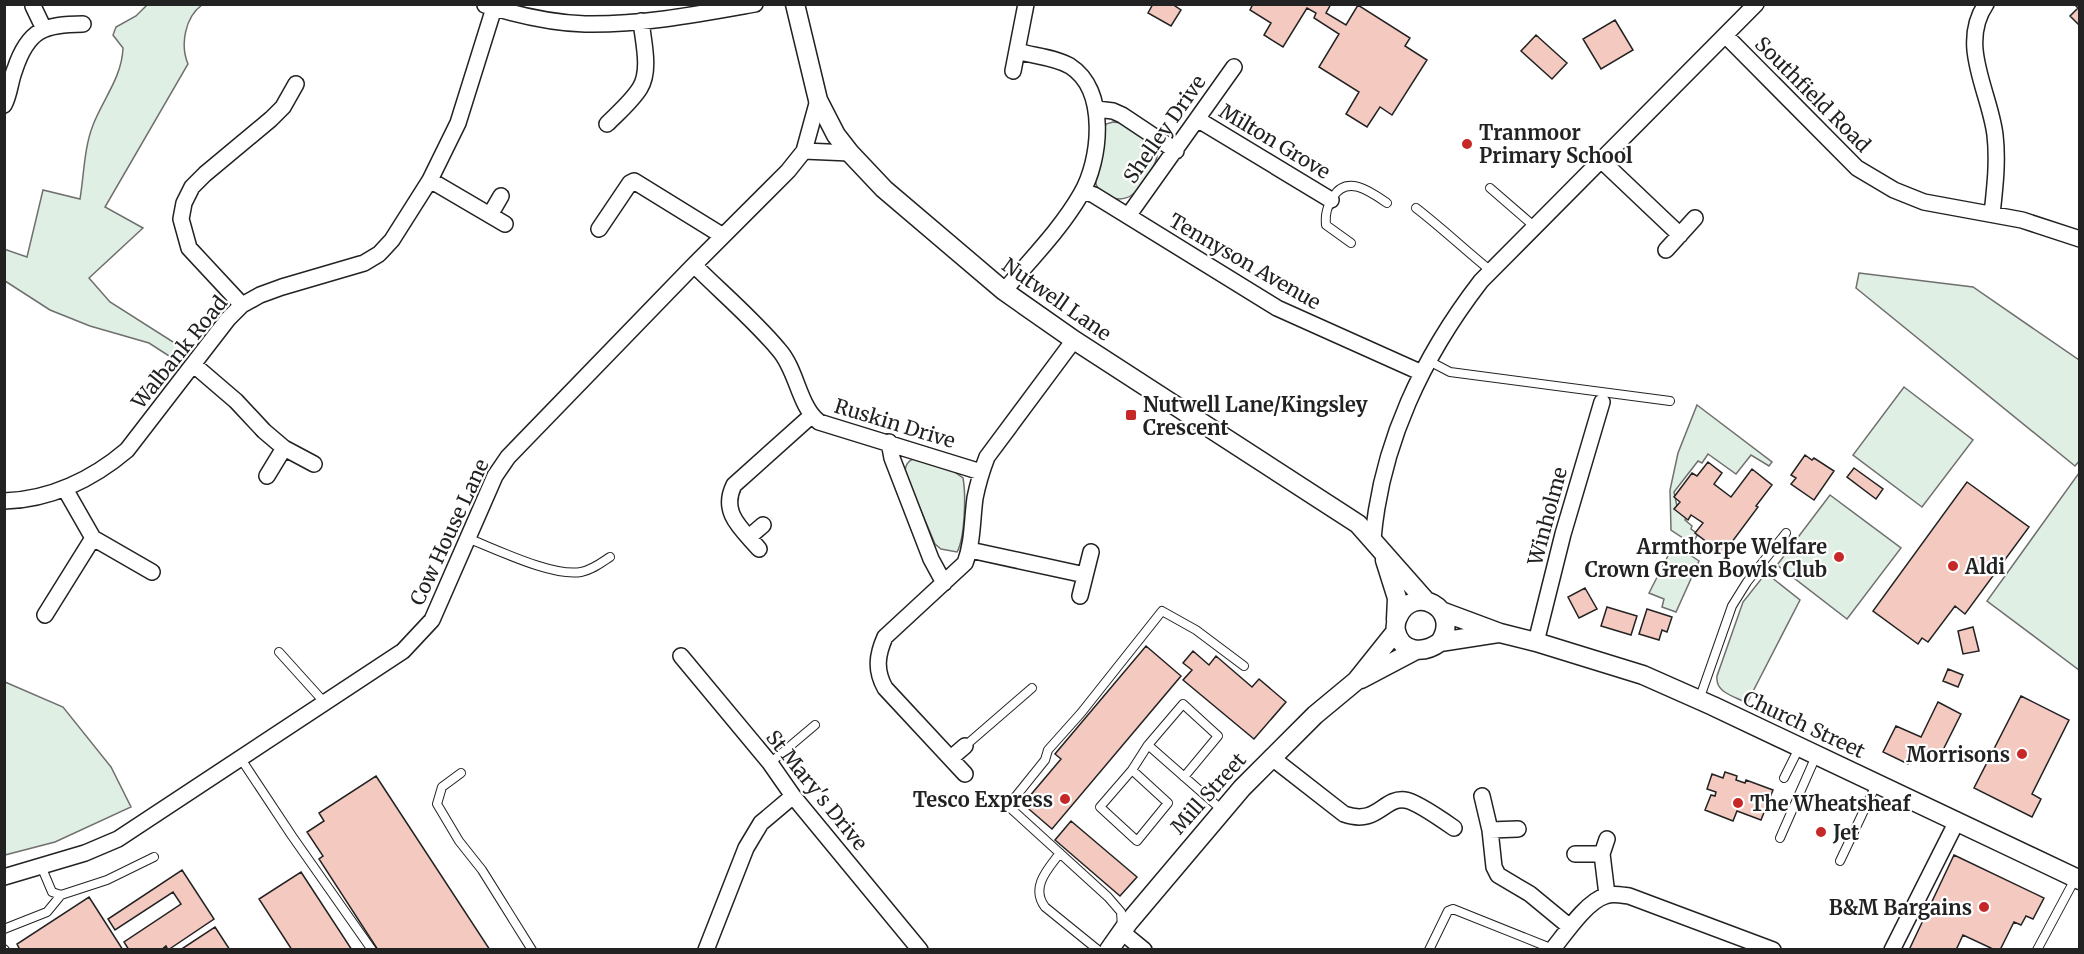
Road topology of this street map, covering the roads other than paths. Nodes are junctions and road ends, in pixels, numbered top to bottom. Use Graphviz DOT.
graph roads {
  1 [pos="755,4"];
  2 [pos="795,4"];
  3 [pos="1026,4"];
  4 [pos="1756,4"];
  5 [pos="1986,4"];
  6 [pos="33,6"];
  7 [pos="489,6"];
  8 [pos="640,21"];
  9 [pos="82,24"];
  10 [pos="44,28"];
  11 [pos="1726,36"];
  12 [pos="1017,51"];
  13 [pos="1234,67"];
  14 [pos="1013,71"];
  15 [pos="296,84"];
  16 [pos="818,100"];
  17 [pos="4,105"];
  18 [pos="1097,109"];
  19 [pos="1197,119"];
  20 [pos="607,124"];
  21 [pos="804,151"];
  22 [pos="1176,151"];
  23 [pos="850,153"];
  24 [pos="1602,161"];
  25 [pos="430,180"];
  26 [pos="1490,188"];
  27 [pos="1083,191"];
  28 [pos="501,196"];
  29 [pos="1331,200"];
  30 [pos="1387,203"];
  31 [pos="1416,208"];
  32 [pos="490,214"];
  33 [pos="1992,214"];
  34 [pos="1128,216"];
  35 [pos="1695,218"];
  36 [pos="505,224"];
  37 [pos="1535,227"];
  38 [pos="599,229"];
  39 [pos="1680,235"];
  40 [pos="723,236"];
  41 [pos="2079,239"];
  42 [pos="1351,243"];
  43 [pos="1666,250"];
  44 [pos="694,265"];
  45 [pos="1491,272"];
  46 [pos="1004,291"];
  47 [pos="242,306"];
  48 [pos="1074,340"];
  49 [pos="194,365"];
  50 [pos="1426,367"];
  51 [pos="1670,400"];
  52 [pos="1602,402"];
  53 [pos="811,416"];
  54 [pos="889,442"];
  55 [pos="284,448"];
  56 [pos="314,464"];
  57 [pos="981,472"];
  58 [pos="267,476"];
  59 [pos="65,489"];
  60 [pos="4,501"];
  61 [pos="763,525"];
  62 [pos="1786,533"];
  63 [pos="93,538"];
  64 [pos="467,538"];
  65 [pos="1372,539"];
  66 [pos="970,550"];
  67 [pos="1091,552"];
  68 [pos="1383,555"];
  69 [pos="610,557"];
  70 [pos="152,572"];
  71 [pos="1085,575"];
  72 [pos="944,583"];
  73 [pos="1080,596"];
  74 [pos="1433,606"];
  75 [pos="45,615"];
  76 [pos="1396,626"];
  77 [pos="1500,633"];
  78 [pos="1440,642"];
  79 [pos="1536,642"];
  80 [pos="1416,650"];
  81 [pos="279,652"];
  82 [pos="681,656"];
  83 [pos="1244,666"];
  84 [pos="1356,681"];
  85 [pos="1032,688"];
  86 [pos="1698,700"];
  87 [pos="325,704"];
  88 [pos="815,725"];
  89 [pos="1148,745"];
  90 [pos="965,746"];
  91 [pos="1808,751"];
  92 [pos="1271,757"];
  93 [pos="951,758"];
  94 [pos="241,759"];
  95 [pos="770,763"];
  96 [pos="1132,770"];
  97 [pos="461,774"];
  98 [pos="965,774"];
  99 [pos="1184,777"];
  100 [pos="1784,778"];
  101 [pos="1877,783"];
  102 [pos="793,796"];
  103 [pos="1482,796"];
  104 [pos="1222,810"];
  105 [pos="1957,821"];
  106 [pos="1454,828"];
  107 [pos="1518,829"];
  108 [pos="1490,830"];
  109 [pos="1779,838"];
  110 [pos="1607,839"];
  111 [pos="1060,853"];
  112 [pos="1575,854"];
  113 [pos="1602,854"];
  114 [pos="154,857"];
  115 [pos="1840,861"];
  116 [pos="41,866"];
  117 [pos="4,877"];
  118 [pos="2078,879"];
  119 [pos="1606,895"];
  120 [pos="61,896"];
  121 [pos="1570,927"];
  122 [pos="4,928"];
  123 [pos="1122,932"];
  124 [pos="1552,949"];
  125 [pos="372,950"];
  126 [pos="532,950"];
  127 [pos="706,950"];
  128 [pos="920,950"];
  129 [pos="1098,950"];
  130 [pos="1109,950"];
  131 [pos="1144,950"];
  132 [pos="1429,950"];
  133 [pos="1773,950"];
  134 [pos="1892,950"];
  135 [pos="2037,950"];
  1 -- 8 [label="street"];
  2 -- 16 [label="street, Nutwell Lane"];
  3 -- 12 [label="street"];
  4 -- 11 [label="street"];
  5 -- 33 [label="street"];
  6 -- 10 [label="street"];
  7 -- 8 [label="street"];
  7 -- 25 [label="street, Walbank Road"];
  8 -- 20 [label="street"];
  9 -- 10 [label="street"];
  10 -- 17 [label="street"];
  11 -- 24 [label="street"];
  11 -- 33 [label="street, Southfield Road"];
  12 -- 14 [label="street"];
  12 -- 18 [label="street"];
  13 -- 19 [label="street, Shelley Drive"];
  15 -- 47 [label="street"];
  16 -- 21 [label="street, Cow House Lane"];
  16 -- 23 [label="street, Nutwell Lane"];
  18 -- 22 [label="street"];
  18 -- 27 [label="street"];
  19 -- 22 [label="street, Shelley Drive"];
  19 -- 29 [label="street, Milton Grove"];
  21 -- 23 [label="street"];
  21 -- 40 [label="street, Cow House Lane"];
  22 -- 34 [label="street, Shelley Drive"];
  23 -- 46 [label="street, Nutwell Lane"];
  24 -- 37 [label="street"];
  24 -- 39 [label="street"];
  25 -- 32 [label="street"];
  25 -- 47 [label="street, Walbank Road"];
  26 -- 37 [label="lane"];
  27 -- 34 [label="street, Tennyson Avenue"];
  27 -- 46 [label="street"];
  28 -- 32 [label="street"];
  29 -- 30 [label="lane"];
  29 -- 42 [label="lane"];
  31 -- 45 [label="lane"];
  32 -- 36 [label="street"];
  33 -- 41 [label="street, Southfield Road"];
  34 -- 50 [label="street, Tennyson Avenue"];
  35 -- 39 [label="street"];
  37 -- 45 [label="street"];
  38 -- 40 [label="street"];
  39 -- 43 [label="street"];
  40 -- 44 [label="street, Cow House Lane"];
  44 -- 53 [label="street, Ruskin Drive"];
  44 -- 64 [label="street, Cow House Lane"];
  45 -- 50 [label="street"];
  46 -- 48 [label="street, Nutwell Lane"];
  47 -- 49 [label="street, Walbank Road"];
  48 -- 57 [label="street"];
  48 -- 65 [label="street, Nutwell Lane"];
  49 -- 55 [label="street"];
  49 -- 59 [label="street, Walbank Road"];
  50 -- 51 [label="lane"];
  50 -- 65 [label="street"];
  52 -- 79 [label="street, Winholme"];
  53 -- 54 [label="street, Ruskin Drive"];
  53 -- 61 [label="street"];
  54 -- 57 [label="street, Ruskin Drive"];
  54 -- 72 [label="street"];
  55 -- 56 [label="street"];
  55 -- 58 [label="street"];
  57 -- 66 [label="street"];
  59 -- 60 [label="street, Walbank Road"];
  59 -- 63 [label="street"];
  62 -- 86 [label="lane"];
  63 -- 70 [label="street"];
  63 -- 75 [label="street"];
  64 -- 69 [label="lane"];
  64 -- 87 [label="street, Cow House Lane"];
  65 -- 68 [label="street, Nutwell Lane"];
  66 -- 71 [label="street"];
  66 -- 72 [label="street"];
  67 -- 71 [label="street"];
  68 -- 74 [label="street, Nutwell Lane"];
  68 -- 76 [label="street, Nutwell Lane"];
  71 -- 73 [label="street"];
  72 -- 93 [label="street"];
  74 -- 76 [label="street"];
  74 -- 77 [label="street, Church Street"];
  74 -- 78 [label="street"];
  76 -- 80 [label="street"];
  76 -- 84 [label="street, Mill Street"];
  77 -- 78 [label="street, Church Street"];
  77 -- 79 [label="street, Church Street"];
  78 -- 80 [label="street"];
  79 -- 86 [label="street, Church Street"];
  80 -- 84 [label="street, Mill Street"];
  81 -- 87 [label="lane"];
  82 -- 95 [label="street, St Mary's Drive"];
  83 -- 111 [label="lane"];
  84 -- 92 [label="street, Mill Street"];
  85 -- 90 [label="lane"];
  86 -- 91 [label="street, Church Street"];
  87 -- 94 [label="street, Cow House Lane"];
  88 -- 95 [label="lane"];
  89 -- 96 [label="lane"];
  89 -- 99 [label="lane"];
  89 -- 99 [label="lane"];
  90 -- 93 [label="street"];
  91 -- 100 [label="lane"];
  91 -- 101 [label="street, Church Street"];
  91 -- 109 [label="lane"];
  92 -- 104 [label="street, Mill Street"];
  92 -- 106 [label="street"];
  93 -- 98 [label="street"];
  94 -- 116 [label="street, Cow House Lane"];
  94 -- 125 [label="lane"];
  95 -- 102 [label="street, St Mary's Drive"];
  96 -- 96 [label="lane"];
  97 -- 126 [label="lane"];
  99 -- 104 [label="lane"];
  101 -- 105 [label="street, Church Street"];
  101 -- 115 [label="lane"];
  102 -- 127 [label="street"];
  102 -- 128 [label="street, St Mary's Drive"];
  103 -- 108 [label="street"];
  104 -- 123 [label="street, Mill Street"];
  105 -- 118 [label="street, Church Street"];
  105 -- 134 [label="street"];
  107 -- 108 [label="street"];
  108 -- 121 [label="street"];
  110 -- 113 [label="street"];
  111 -- 123 [label="lane"];
  111 -- 129 [label="lane"];
  112 -- 113 [label="street"];
  113 -- 119 [label="street"];
  114 -- 120 [label="lane"];
  116 -- 117 [label="street, Cow House Lane"];
  116 -- 120 [label="lane"];
  118 -- 135 [label="lane"];
  119 -- 121 [label="street"];
  119 -- 133 [label="street"];
  120 -- 122 [label="lane"];
  121 -- 124 [label="street"];
  123 -- 130 [label="street, Mill Street"];
  123 -- 131 [label="street"];
  124 -- 132 [label="lane"];
}
